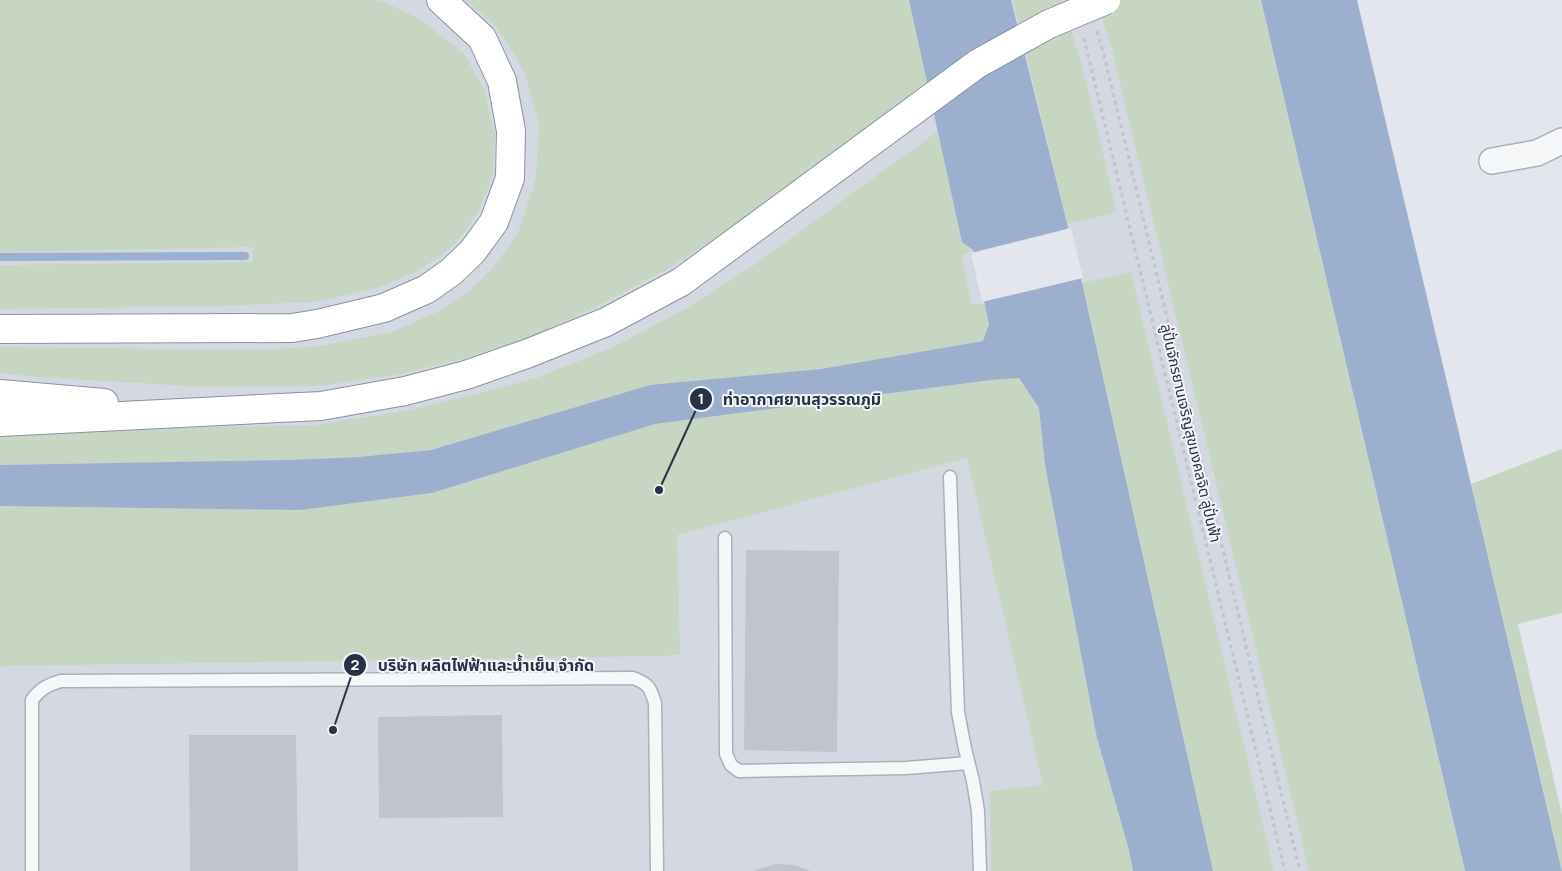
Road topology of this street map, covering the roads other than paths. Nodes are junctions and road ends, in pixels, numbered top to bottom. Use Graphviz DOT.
graph roads {
  1 [pos="441,0"];
  2 [pos="1106,0"];
  3 [pos="1562,141"];
  4 [pos="1492,161"];
  5 [pos="0,329"];
  6 [pos="0,394"];
  7 [pos="207,412"];
  8 [pos="0,422"];
  9 [pos="950,478"];
  10 [pos="725,538"];
  11 [pos="968,763"];
  12 [pos="32,871"];
  13 [pos="657,871"];
  14 [pos="980,871"];
  1 -- 5 [label="highway"];
  2 -- 7 [label="highway, bridge"];
  3 -- 4 [label="street"];
  6 -- 7 [label="highway"];
  7 -- 8 [label="highway"];
  9 -- 11 [label="lane"];
  10 -- 11 [label="lane"];
  11 -- 14 [label="lane"];
  12 -- 13 [label="lane"];
}
